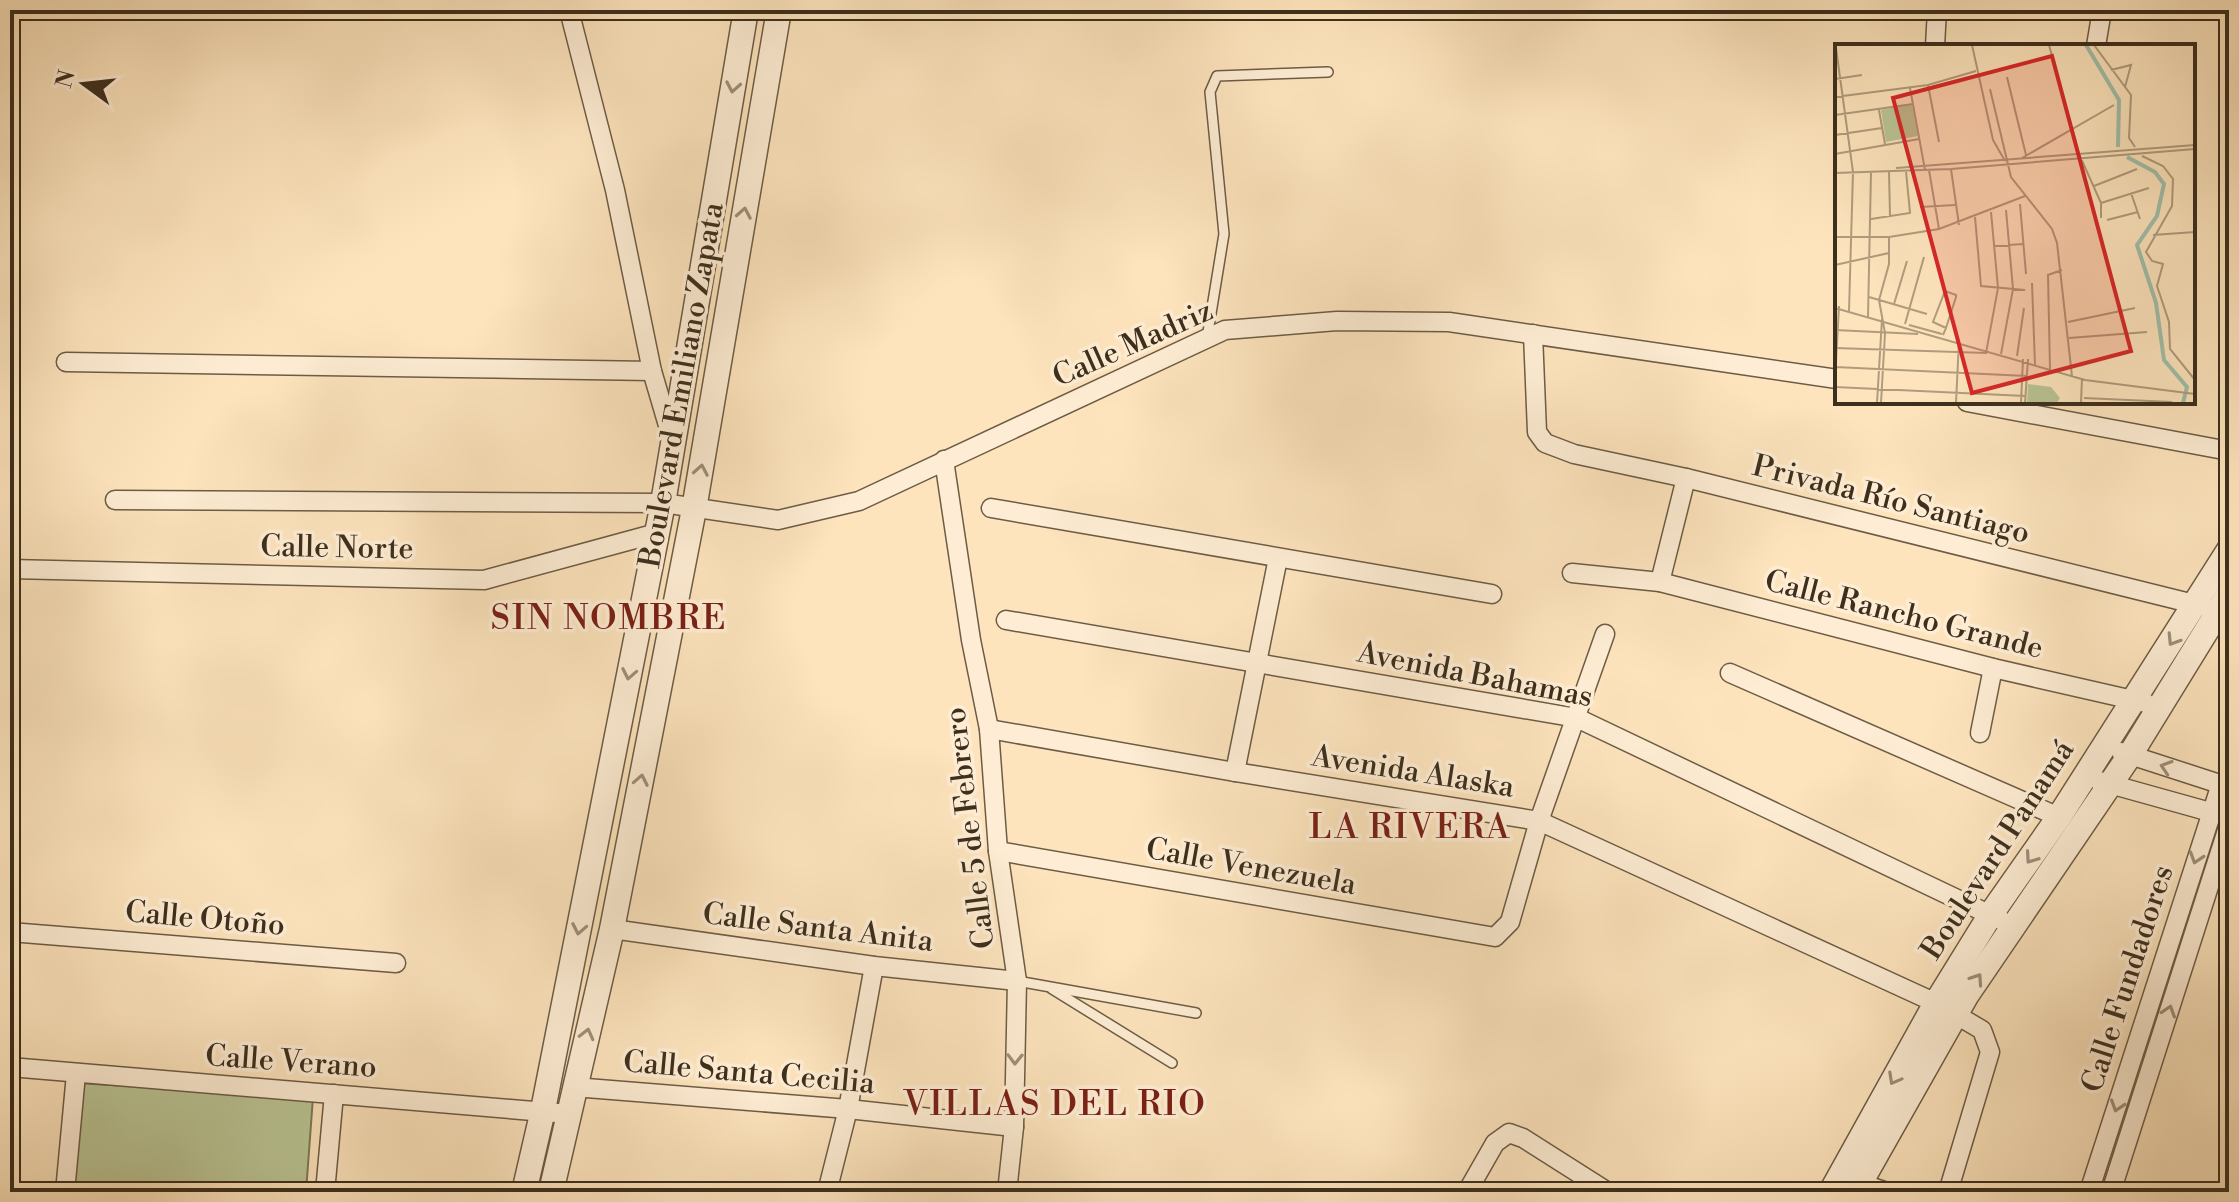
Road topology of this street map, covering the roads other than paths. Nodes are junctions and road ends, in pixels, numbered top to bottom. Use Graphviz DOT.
graph roads {
  1 [pos="569,10"];
  2 [pos="746,10"];
  3 [pos="779,10"];
  4 [pos="1937,10"];
  5 [pos="2102,10"];
  6 [pos="1935,44"];
  7 [pos="2096,44"];
  8 [pos="1328,72"];
  9 [pos="1533,334"];
  10 [pos="1207,338"];
  11 [pos="66,362"];
  12 [pos="652,371"];
  13 [pos="1835,379"];
  14 [pos="1986,404"];
  15 [pos="2033,409"];
  16 [pos="672,442"];
  17 [pos="2229,451"];
  18 [pos="944,460"];
  19 [pos="1686,478"];
  20 [pos="115,500"];
  21 [pos="663,503"];
  22 [pos="991,508"];
  23 [pos="694,509"];
  24 [pos="657,533"];
  25 [pos="2229,550"];
  26 [pos="1278,558"];
  27 [pos="10,569"];
  28 [pos="1572,573"];
  29 [pos="1660,582"];
  30 [pos="1492,594"];
  31 [pos="2224,602"];
  32 [pos="2195,604"];
  33 [pos="1006,620"];
  34 [pos="1605,634"];
  35 [pos="1258,661"];
  36 [pos="1993,668"];
  37 [pos="1730,673"];
  38 [pos="2136,699"];
  39 [pos="2160,707"];
  40 [pos="1577,718"];
  41 [pos="989,729"];
  42 [pos="1980,733"];
  43 [pos="2104,746"];
  44 [pos="2130,755"];
  45 [pos="1235,772"];
  46 [pos="2085,777"];
  47 [pos="2110,783"];
  48 [pos="2225,786"];
  49 [pos="2220,814"];
  50 [pos="2059,817"];
  51 [pos="1539,821"];
  52 [pos="2229,824"];
  53 [pos="998,851"];
  54 [pos="1991,914"];
  55 [pos="2013,927"];
  56 [pos="612,929"];
  57 [pos="10,932"];
  58 [pos="396,963"];
  59 [pos="874,966"];
  60 [pos="1017,981"];
  61 [pos="1047,986"];
  62 [pos="1946,1008"];
  63 [pos="1196,1013"];
  64 [pos="1172,1063"];
  65 [pos="10,1067"];
  66 [pos="76,1074"];
  67 [pos="574,1087"];
  68 [pos="334,1094"];
  69 [pos="848,1109"];
  70 [pos="543,1110"];
  71 [pos="569,1114"];
  72 [pos="1014,1127"];
  73 [pos="1847,1186"];
  74 [pos="65,1192"];
  75 [pos="325,1192"];
  76 [pos="524,1192"];
  77 [pos="551,1192"];
  78 [pos="827,1192"];
  79 [pos="1007,1192"];
  80 [pos="1467,1192"];
  81 [pos="1608,1192"];
  82 [pos="1887,1192"];
  83 [pos="1948,1192"];
  84 [pos="2089,1192"];
  85 [pos="2111,1192"];
  1 -- 12 [label="street, Boulevard Emiliano Zapata"];
  2 -- 16 [label="street, Boulevard Emiliano Zapata, one-way"];
  23 -- 3 [label="street, Boulevard Emiliano Zapata, one-way"];
  4 -- 6 [label="street"];
  5 -- 7 [label="street"];
  8 -- 10 [label="lane"];
  9 -- 10 [label="street, Calle Madriz"];
  9 -- 13 [label="street, Calle Madriz"];
  9 -- 19 [label="street, Privada Río Santiago"];
  10 -- 18 [label="street, Calle Madriz"];
  11 -- 12 [label="street"];
  12 -- 16 [label="street, Boulevard Emiliano Zapata"];
  14 -- 15 [label="street"];
  15 -- 17 [label="street"];
  16 -- 21 [label="street, Boulevard Emiliano Zapata"];
  18 -- 23 [label="street, Calle Madriz"];
  18 -- 41 [label="street, Calle 5 de Febrero"];
  19 -- 29 [label="street"];
  19 -- 32 [label="street, Privada Río Santiago"];
  20 -- 21 [label="street, Calle Madriz"];
  21 -- 23 [label="street, Calle Madriz"];
  21 -- 24 [label="street, Boulevard Emiliano Zapata"];
  22 -- 26 [label="street"];
  56 -- 23 [label="street, Boulevard Emiliano Zapata, one-way"];
  24 -- 27 [label="street, Calle Norte"];
  24 -- 70 [label="street, Boulevard Emiliano Zapata, one-way"];
  25 -- 32 [label="street, Boulevard Panamá"];
  26 -- 30 [label="street"];
  26 -- 35 [label="street"];
  28 -- 29 [label="street, Calle Rancho Grande"];
  29 -- 36 [label="street, Calle Rancho Grande"];
  31 -- 32 [label="street, Privada Río Santiago"];
  31 -- 39 [label="street, Boulevard Panamá"];
  32 -- 38 [label="street, Boulevard Panamá, one-way"];
  33 -- 35 [label="street, Avenida Bahamas"];
  34 -- 40 [label="street"];
  35 -- 40 [label="street, Avenida Bahamas"];
  35 -- 45 [label="street"];
  36 -- 38 [label="street, Calle Rancho Grande"];
  36 -- 42 [label="street"];
  37 -- 50 [label="street"];
  38 -- 39 [label="street, Calle Rancho Grande"];
  38 -- 43 [label="street, Boulevard Panamá"];
  39 -- 44 [label="street, Boulevard Panamá"];
  40 -- 51 [label="street"];
  40 -- 54 [label="street, Avenida Bahamas"];
  41 -- 45 [label="street, Avenida Alaska"];
  41 -- 53 [label="street, Calle 5 de Febrero"];
  43 -- 44 [label="street"];
  43 -- 46 [label="street, Boulevard Panamá"];
  44 -- 47 [label="street, Boulevard Panamá"];
  48 -- 44 [label="street, one-way"];
  45 -- 51 [label="street, Avenida Alaska"];
  46 -- 47 [label="street"];
  46 -- 50 [label="street, Boulevard Panamá"];
  47 -- 49 [label="street"];
  47 -- 55 [label="street, Boulevard Panamá"];
  48 -- 49 [label="street, Calle Fundadores"];
  49 -- 84 [label="street, Calle Fundadores, one-way"];
  50 -- 54 [label="street, Boulevard Panamá, one-way"];
  51 -- 53 [label="street, Calle Venezuela"];
  51 -- 62 [label="street, Avenida Alaska"];
  85 -- 52 [label="street, one-way"];
  53 -- 60 [label="street, Calle 5 de Febrero"];
  54 -- 55 [label="street, Avenida Bahamas"];
  54 -- 62 [label="street, Boulevard Panamá"];
  62 -- 55 [label="street, Boulevard Panamá, one-way"];
  56 -- 59 [label="street, Calle Santa Anita"];
  67 -- 56 [label="street, Boulevard Emiliano Zapata, one-way"];
  57 -- 58 [label="street, Calle Otoño"];
  59 -- 60 [label="street, Calle Santa Anita"];
  59 -- 69 [label="street"];
  60 -- 61 [label="lane"];
  60 -- 72 [label="street, Calle 5 de Febrero, one-way"];
  61 -- 63 [label="lane"];
  61 -- 64 [label="lane"];
  62 -- 73 [label="street, Boulevard Panamá"];
  62 -- 83 [label="street, Avenida Alaska"];
  65 -- 66 [label="street, Calle Verano"];
  66 -- 68 [label="street, Calle Verano"];
  66 -- 74 [label="street"];
  67 -- 69 [label="street, Calle Santa Cecilia"];
  67 -- 71 [label="street, Boulevard Emiliano Zapata"];
  68 -- 70 [label="street, Calle Verano"];
  68 -- 75 [label="street"];
  69 -- 72 [label="street, Calle Santa Cecilia"];
  69 -- 78 [label="street"];
  70 -- 71 [label="street, Calle Verano"];
  70 -- 76 [label="street, Boulevard Emiliano Zapata"];
  71 -- 77 [label="street, Boulevard Emiliano Zapata"];
  72 -- 79 [label="street, Calle 5 de Febrero"];
  73 -- 82 [label="street"];
  80 -- 81 [label="street"];
}
